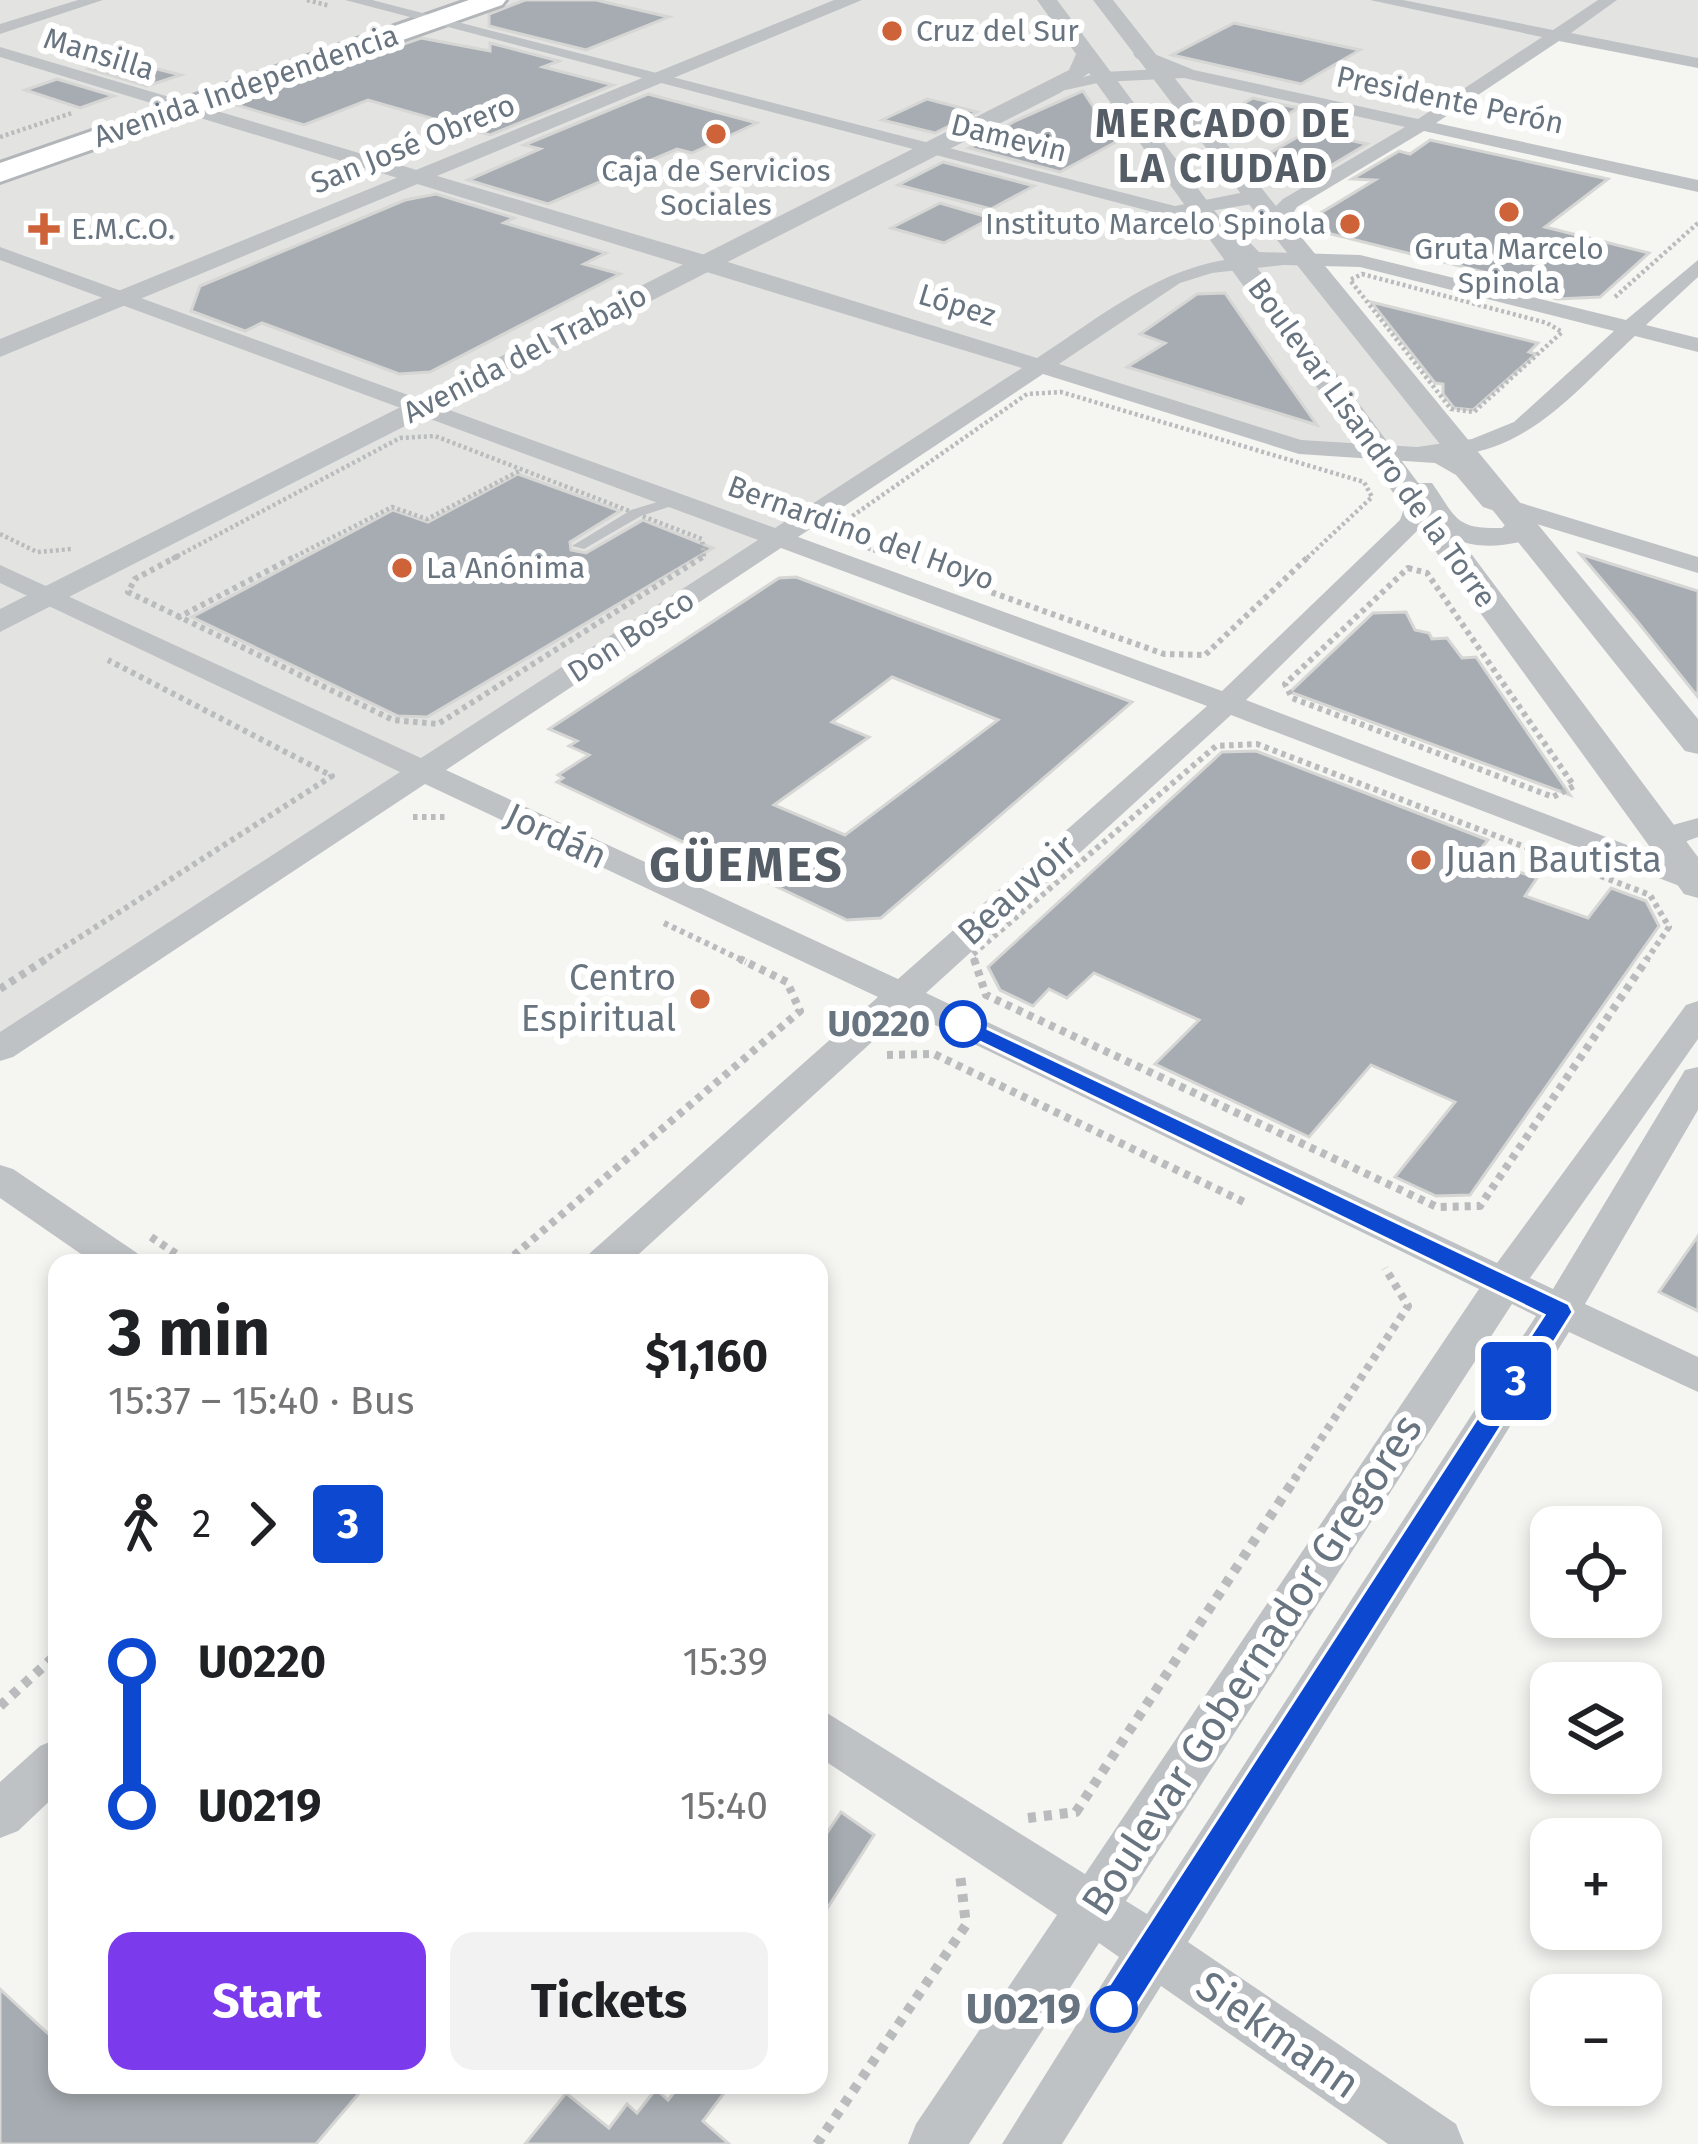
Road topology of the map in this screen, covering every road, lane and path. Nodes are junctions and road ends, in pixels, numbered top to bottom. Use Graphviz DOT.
graph roads {
  1 [pos="95,0"];
  2 [pos="353,0"];
  3 [pos="493,0"];
  4 [pos="852,0"];
  5 [pos="1378,0"];
  6 [pos="1609,0"];
  7 [pos="1106,2"];
  8 [pos="1045,3"];
  9 [pos="430,10"];
  10 [pos="394,11"];
  11 [pos="0,29"];
  12 [pos="1555,34"];
  13 [pos="0,52"];
  14 [pos="1142,53"];
  15 [pos="1086,55"];
  16 [pos="1698,63"];
  17 [pos="1158,74"];
  18 [pos="1189,74"];
  19 [pos="1102,77"];
  20 [pos="660,81"];
  21 [pos="1052,88"];
  22 [pos="146,97"];
  23 [pos="183,108"];
  24 [pos="81,110"];
  25 [pos="1421,125"];
  26 [pos="0,137"];
  27 [pos="0,147"];
  28 [pos="933,149"];
  29 [pos="0,173"];
  30 [pos="419,178"];
  31 [pos="1698,186"];
  32 [pos="1253,193"];
  33 [pos="1210,223"];
  34 [pos="1698,223"];
  35 [pos="1287,250"];
  36 [pos="0,253"];
  37 [pos="706,262"];
  38 [pos="1241,264"];
  39 [pos="1698,266"];
  40 [pos="1173,279"];
  41 [pos="123,298"];
  42 [pos="1600,300"];
  43 [pos="1630,328"];
  44 [pos="1698,345"];
  45 [pos="0,349"];
  46 [pos="1044,366"];
  47 [pos="1061,392"];
  48 [pos="422,406"];
  49 [pos="1451,409"];
  50 [pos="1459,448"];
  51 [pos="1390,461"];
  52 [pos="520,470"];
  53 [pos="676,500"];
  54 [pos="1416,505"];
  55 [pos="636,513"];
  56 [pos="1512,515"];
  57 [pos="0,533"];
  58 [pos="780,538"];
  59 [pos="90,540"];
  60 [pos="579,546"];
  61 [pos="1698,565"];
  62 [pos="1408,568"];
  63 [pos="0,573"];
  64 [pos="49,597"];
  65 [pos="177,618"];
  66 [pos="0,622"];
  67 [pos="101,656"];
  68 [pos="1227,704"];
  69 [pos="1698,743"];
  70 [pos="1216,746"];
  71 [pos="421,774"];
  72 [pos="442,815"];
  73 [pos="464,826"];
  74 [pos="1684,837"];
  75 [pos="1698,883"];
  76 [pos="658,920"];
  77 [pos="0,989"];
  78 [pos="900,994"];
  79 [pos="1698,1013"];
  80 [pos="0,1049"];
  81 [pos="874,1055"];
  82 [pos="1698,1079"];
  83 [pos="0,1179"];
  84 [pos="1267,1212"];
  85 [pos="110,1254"];
  86 [pos="516,1254"];
  87 [pos="614,1254"];
  88 [pos="1370,1262"];
  89 [pos="1503,1285"];
  90 [pos="1560,1312"];
  91 [pos="1698,1376"];
  92 [pos="48,1662"];
  93 [pos="0,1706"];
  94 [pos="828,1736"];
  95 [pos="48,1770"];
  96 [pos="0,1814"];
  97 [pos="1005,1820"];
  98 [pos="960,1867"];
  99 [pos="1090,1910"];
  100 [pos="1152,1948"];
  101 [pos="817,2144"];
  102 [pos="936,2144"];
  103 [pos="1030,2144"];
  104 [pos="1436,2144"];
  1 -- 11 [label="street"];
  2 -- 10 [label="street"];
  3 -- 9 [label="main road, Avenida Independencia"];
  4 -- 20 [label="street, San José Obrero"];
  5 -- 12 [label="street"];
  6 -- 12 [label="street"];
  7 -- 14 [label="street, Boulevar Lisandro de la Torre"];
  8 -- 15 [label="street, Boulevar Lisandro de la Torre"];
  9 -- 10 [label="main road, Avenida Independencia"];
  9 -- 20 [label="street, Damevin"];
  9 -- 23 [label="main road, Avenida Independencia"];
  10 -- 22 [label="main road, Avenida Independencia"];
  12 -- 16 [label="street"];
  12 -- 25 [label="street"];
  13 -- 22 [label="street, Mansilla"];
  14 -- 17 [label="street, Boulevar Lisandro de la Torre"];
  14 -- 18 [label="street, Presidente Perón"];
  15 -- 19 [label="street, Boulevar Lisandro de la Torre"];
  15 -- 21 [label="street, Avenida del Trabajo"];
  17 -- 18 [label="street, Presidente Perón"];
  17 -- 19 [label="street, Presidente Perón"];
  17 -- 32 [label="street, Boulevar Lisandro de la Torre"];
  18 -- 25 [label="street, Presidente Perón"];
  19 -- 21 [label="street, Presidente Perón"];
  19 -- 33 [label="street, Boulevar Lisandro de la Torre"];
  20 -- 28 [label="street, Damevin"];
  20 -- 30 [label="street, San José Obrero"];
  21 -- 28 [label="street, Avenida del Trabajo"];
  22 -- 23 [label="street, Mansilla"];
  22 -- 27 [label="main road, Avenida Independencia"];
  23 -- 29 [label="main road, Avenida Independencia"];
  23 -- 30 [label="street, López"];
  24 -- 26 [label="path"];
  25 -- 31 [label="street, Presidente Perón"];
  25 -- 35 [label="street"];
  28 -- 33 [label="street, Damevin"];
  28 -- 37 [label="street, Avenida del Trabajo"];
  30 -- 37 [label="street, López"];
  30 -- 41 [label="street, San José Obrero"];
  32 -- 33 [label="street"];
  32 -- 35 [label="street, Boulevar Lisandro de la Torre"];
  33 -- 35 [label="street, Damevin"];
  33 -- 38 [label="street, Boulevar Lisandro de la Torre"];
  33 -- 40 [label="street"];
  34 -- 42 [label="path"];
  35 -- 38 [label="street, Don Bosco"];
  35 -- 43 [label="street, Damevin"];
  35 -- 50 [label="street, Boulevar Lisandro de la Torre"];
  36 -- 41 [label="street, Bernardino del Hoyo"];
  37 -- 46 [label="street, López"];
  37 -- 48 [label="street, Avenida del Trabajo"];
  38 -- 40 [label="street, Don Bosco"];
  38 -- 51 [label="street, Boulevar Lisandro de la Torre"];
  39 -- 43 [label="street"];
  40 -- 46 [label="street, Don Bosco"];
  41 -- 45 [label="street, San José Obrero"];
  41 -- 48 [label="street, Bernardino del Hoyo"];
  43 -- 44 [label="street, Damevin"];
  43 -- 50 [label="street"];
  46 -- 51 [label="street, López"];
  46 -- 58 [label="street, Don Bosco"];
  47 -- 47 [label="path"];
  48 -- 53 [label="street, Bernardino del Hoyo"];
  48 -- 64 [label="street, Avenida del Trabajo"];
  49 -- 49 [label="path"];
  50 -- 51 [label="street"];
  50 -- 56 [label="street, Boulevar Lisandro de la Torre"];
  51 -- 54 [label="street, Boulevar Lisandro de la Torre"];
  51 -- 56 [label="street, López"];
  51 -- 56 [label="street"];
  52 -- 55 [label="path"];
  52 -- 65 [label="path"];
  52 -- 65 [label="path"];
  53 -- 55 [label="lane"];
  53 -- 58 [label="street, Bernardino del Hoyo"];
  54 -- 68 [label="street, Beauvoir"];
  54 -- 74 [label="street, Boulevar Lisandro de la Torre"];
  55 -- 60 [label="lane"];
  55 -- 65 [label="path"];
  56 -- 61 [label="street, López"];
  56 -- 69 [label="street, Boulevar Lisandro de la Torre"];
  57 -- 59 [label="path"];
  58 -- 68 [label="street, Bernardino del Hoyo"];
  58 -- 71 [label="street, Don Bosco"];
  62 -- 62 [label="path"];
  63 -- 64 [label="street, Jordán"];
  64 -- 66 [label="street, Avenida del Trabajo"];
  64 -- 71 [label="street, Jordán"];
  67 -- 77 [label="path"];
  68 -- 75 [label="street, Bernardino del Hoyo"];
  68 -- 78 [label="street, Beauvoir"];
  70 -- 70 [label="path"];
  71 -- 78 [label="street, Jordán"];
  71 -- 80 [label="street, Don Bosco"];
  72 -- 73 [label="path"];
  74 -- 75 [label="street, Boulevar Lisandro de la Torre"];
  76 -- 86 [label="path"];
  78 -- 87 [label="street, Beauvoir"];
  78 -- 89 [label="street, Jordán"];
  79 -- 89 [label="street, Boulevar Gobernador Gregores"];
  81 -- 84 [label="path"];
  82 -- 90 [label="street, Boulevar Gobernador Gregores"];
  83 -- 85 [label="street"];
  88 -- 97 [label="path"];
  89 -- 90 [label="street, Jordán"];
  89 -- 99 [label="street, Boulevar Gobernador Gregores"];
  90 -- 91 [label="street, Jordán"];
  90 -- 100 [label="street, Boulevar Gobernador Gregores"];
  92 -- 93 [label="path"];
  94 -- 99 [label="street, Siekmann"];
  95 -- 96 [label="street"];
  98 -- 101 [label="path"];
  99 -- 100 [label="street, Siekmann"];
  99 -- 102 [label="street, Boulevar Gobernador Gregores"];
  100 -- 103 [label="street, Boulevar Gobernador Gregores"];
  100 -- 104 [label="street, Siekmann"];
}
